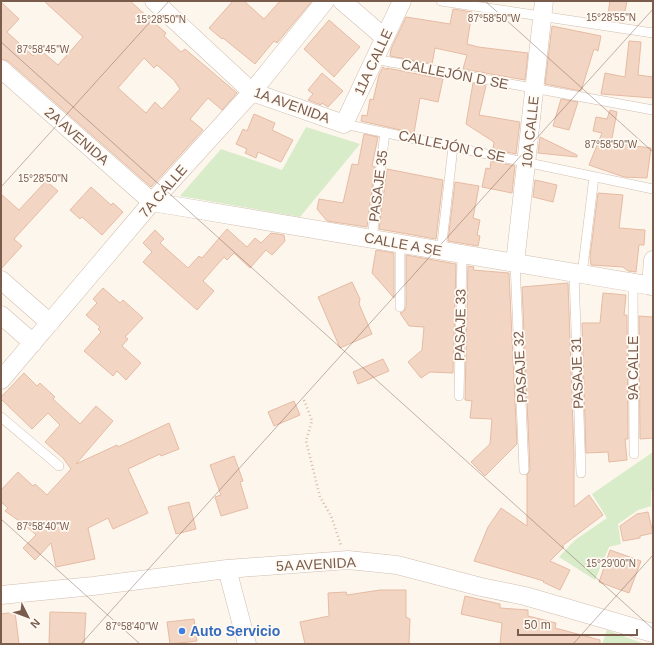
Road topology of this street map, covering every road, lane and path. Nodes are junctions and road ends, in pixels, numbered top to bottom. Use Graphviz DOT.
graph roads {
  1 [pos="154,1"];
  2 [pos="325,1"];
  3 [pos="342,1"];
  4 [pos="402,1"];
  5 [pos="441,1"];
  6 [pos="543,9"];
  7 [pos="653,33"];
  8 [pos="384,37"];
  9 [pos="374,59"];
  10 [pos="1,69"];
  11 [pos="534,88"];
  12 [pos="252,92"];
  13 [pos="653,110"];
  14 [pos="344,124"];
  15 [pos="385,132"];
  16 [pos="453,147"];
  17 [pos="527,162"];
  18 [pos="594,176"];
  19 [pos="653,189"];
  20 [pos="152,202"];
  21 [pos="372,239"];
  22 [pos="400,244"];
  23 [pos="441,251"];
  24 [pos="462,254"];
  25 [pos="653,260"];
  26 [pos="515,263"];
  27 [pos="578,274"];
  28 [pos="1,280"];
  29 [pos="633,283"];
  30 [pos="652,286"];
  31 [pos="400,307"];
  32 [pos="1,315"];
  33 [pos="50,323"];
  34 [pos="33,343"];
  35 [pos="1,380"];
  36 [pos="459,396"];
  37 [pos="304,400"];
  38 [pos="1,418"];
  39 [pos="634,454"];
  40 [pos="59,466"];
  41 [pos="524,470"];
  42 [pos="581,473"];
  43 [pos="348,560"];
  44 [pos="227,569"];
  45 [pos="1,594"];
  46 [pos="651,633"];
  47 [pos="247,644"];
  1 -- 12 [label="street, 1A AVENIDA"];
  2 -- 12 [label="street, 7A CALLE"];
  3 -- 8 [label="street"];
  4 -- 8 [label="street, 11A CALLE"];
  5 -- 6 [label="lane"];
  6 -- 7 [label="lane"];
  6 -- 11 [label="street, 10A CALLE"];
  8 -- 9 [label="street, 11A CALLE"];
  9 -- 11 [label="lane, CALLEJÓN D SE"];
  9 -- 14 [label="street, 11A CALLE"];
  10 -- 20 [label="street, 2A AVENIDA"];
  11 -- 13 [label="lane, CALLEJÓN D SE"];
  11 -- 17 [label="street, 10A CALLE"];
  12 -- 14 [label="street, 1A AVENIDA"];
  12 -- 20 [label="street, 7A CALLE"];
  14 -- 15 [label="lane, CALLEJÓN C SE"];
  15 -- 16 [label="lane, CALLEJÓN C SE"];
  15 -- 21 [label="lane, PASAJE 35"];
  16 -- 17 [label="lane, CALLEJÓN C SE"];
  16 -- 23 [label="lane"];
  17 -- 18 [label="lane, CALLEJÓN C SE"];
  17 -- 26 [label="street, 10A CALLE"];
  18 -- 19 [label="lane, CALLEJÓN C SE"];
  18 -- 27 [label="lane, PASAJE 31"];
  20 -- 21 [label="street, CALLE A SE"];
  20 -- 33 [label="street, 7A CALLE"];
  21 -- 22 [label="street, CALLE A SE"];
  22 -- 23 [label="street, CALLE A SE"];
  22 -- 31 [label="lane"];
  23 -- 24 [label="street, CALLE A SE"];
  24 -- 26 [label="street, CALLE A SE"];
  24 -- 36 [label="lane, PASAJE 33"];
  25 -- 30 [label="street"];
  26 -- 27 [label="street, CALLE A SE"];
  26 -- 41 [label="lane, PASAJE 32"];
  27 -- 29 [label="street, CALLE A SE"];
  27 -- 42 [label="lane, PASAJE 31"];
  28 -- 33 [label="street"];
  29 -- 30 [label="street, CALLE A SE"];
  29 -- 39 [label="lane, 9A CALLE"];
  32 -- 34 [label="street"];
  33 -- 34 [label="street, 7A CALLE"];
  34 -- 35 [label="street, 7A CALLE"];
  37 -- 43 [label="path"];
  38 -- 40 [label="lane"];
  43 -- 44 [label="street, 5A AVENIDA"];
  43 -- 46 [label="street, 5A AVENIDA"];
  44 -- 45 [label="street, 5A AVENIDA"];
  44 -- 47 [label="street"];
}
